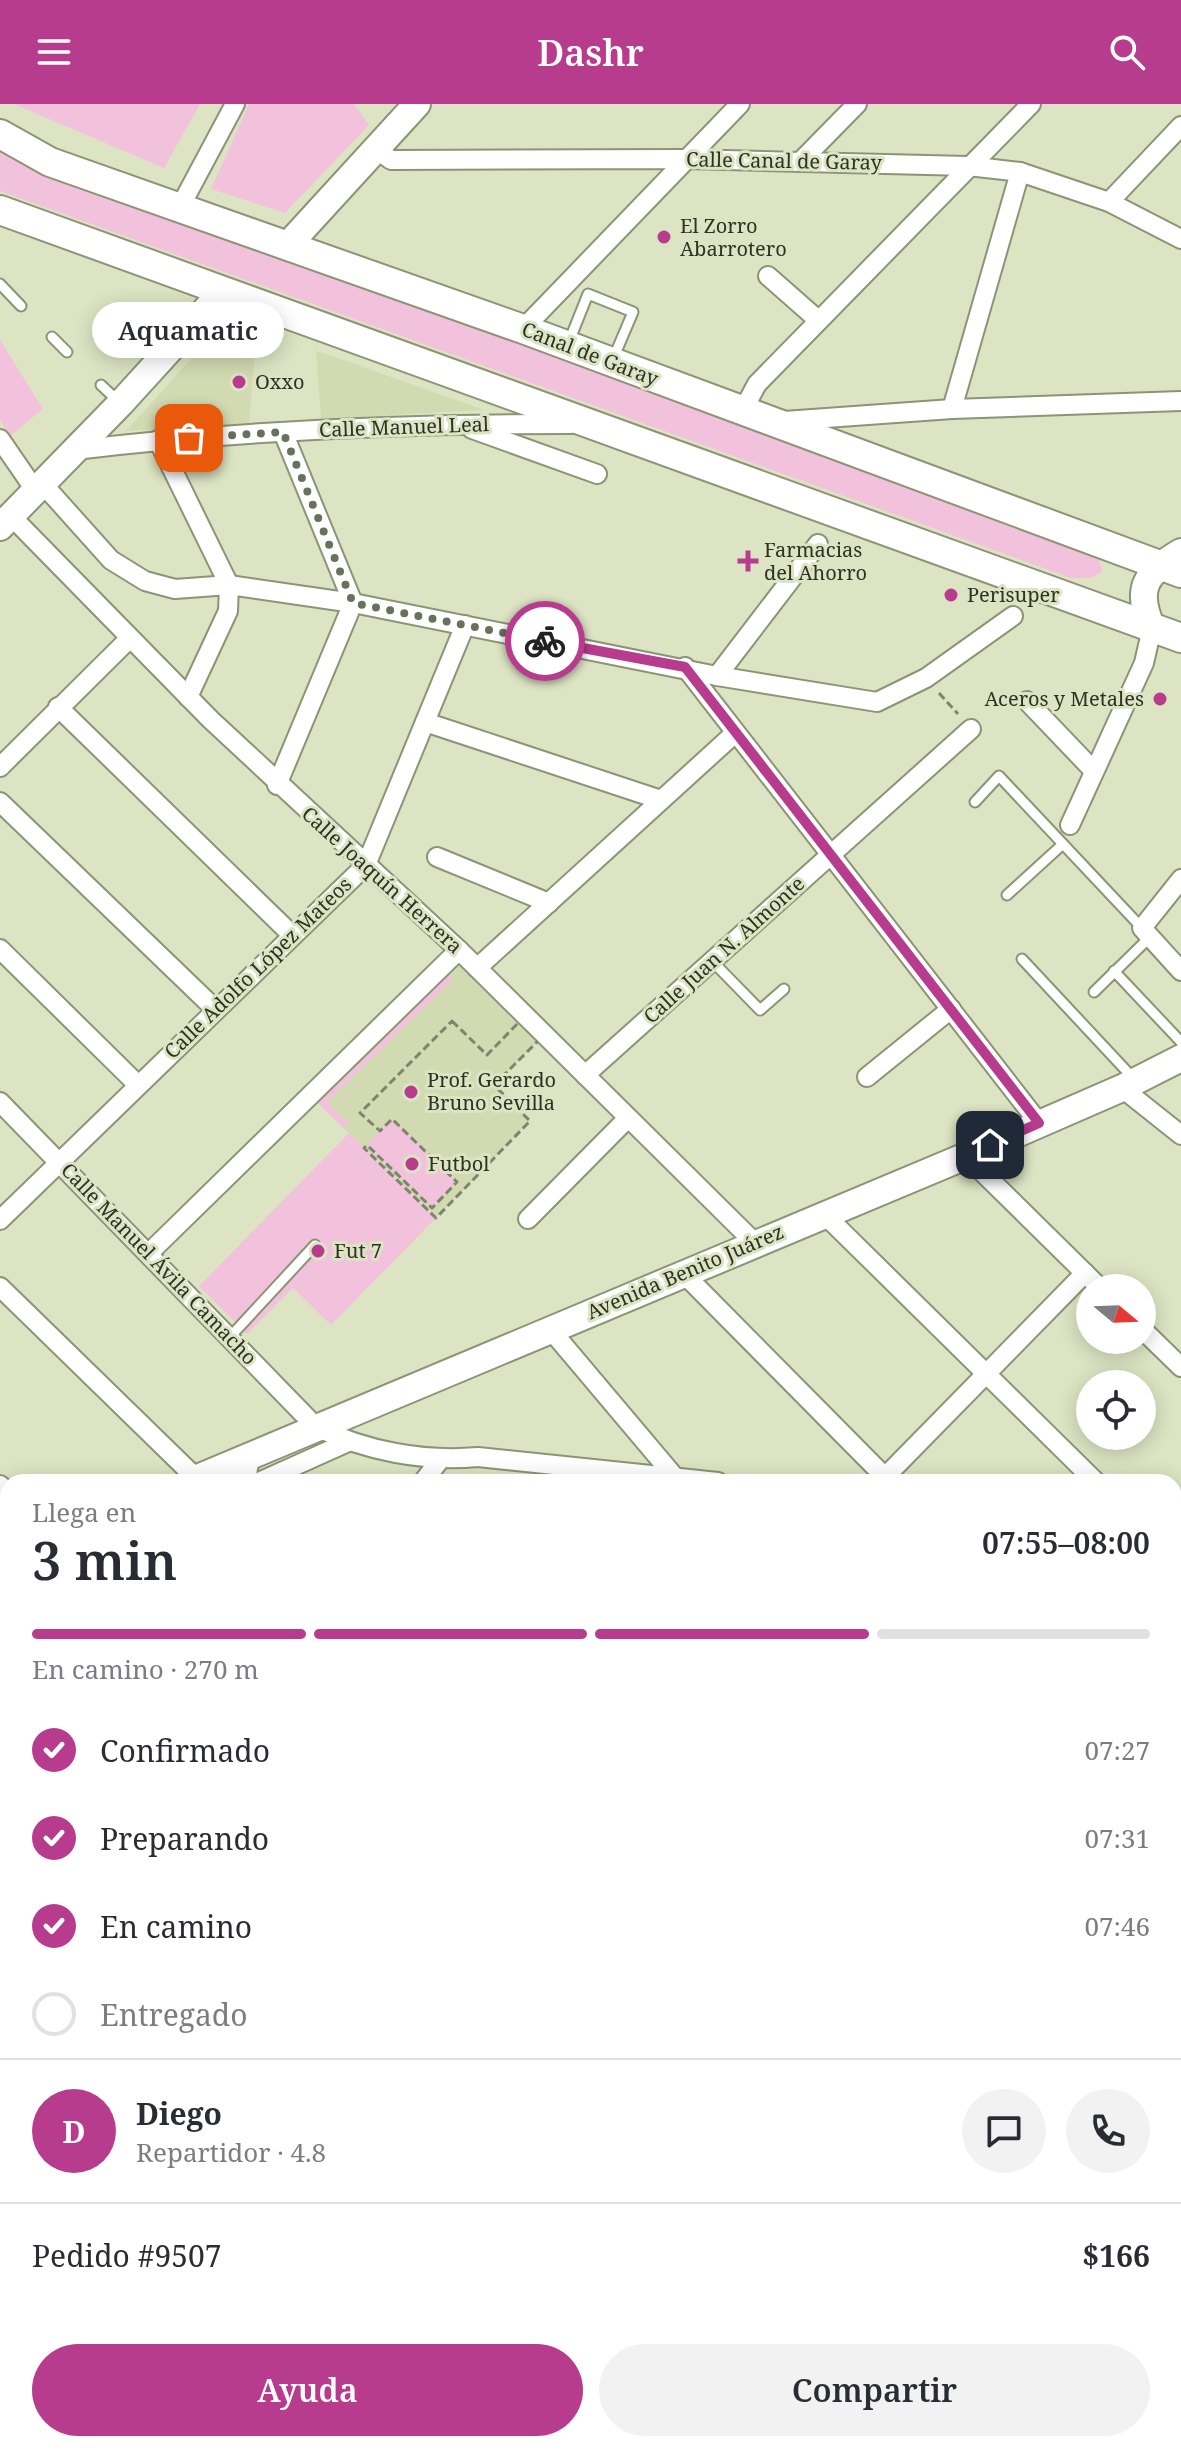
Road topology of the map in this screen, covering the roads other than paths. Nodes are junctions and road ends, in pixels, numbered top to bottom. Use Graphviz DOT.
graph roads {
  1 [pos="235,104"];
  2 [pos="417,104"];
  3 [pos="740,104"];
  4 [pos="857,104"];
  5 [pos="1031,104"];
  6 [pos="1181,126"];
  7 [pos="0,134"];
  8 [pos="376,149"];
  9 [pos="686,159"];
  10 [pos="801,161"];
  11 [pos="968,166"];
  12 [pos="1020,172"];
  13 [pos="1109,202"];
  14 [pos="179,209"];
  15 [pos="0,210"];
  16 [pos="1181,239"];
  17 [pos="288,245"];
  18 [pos="768,276"];
  19 [pos="0,284"];
  20 [pos="222,292"];
  21 [pos="21,306"];
  22 [pos="532,319"];
  23 [pos="818,320"];
  24 [pos="52,337"];
  25 [pos="568,346"];
  26 [pos="67,352"];
  27 [pos="612,363"];
  28 [pos="101,385"];
  29 [pos="1181,401"];
  30 [pos="121,403"];
  31 [pos="952,409"];
  32 [pos="755,417"];
  33 [pos="458,424"];
  34 [pos="590,424"];
  35 [pos="283,432"];
  36 [pos="158,440"];
  37 [pos="1,443"];
  38 [pos="75,450"];
  39 [pos="597,474"];
  40 [pos="39,486"];
  41 [pos="6,522"];
  42 [pos="818,544"];
  43 [pos="1174,564"];
  44 [pos="229,585"];
  45 [pos="353,603"];
  46 [pos="1013,616"];
  47 [pos="465,625"];
  48 [pos="1152,628"];
  49 [pos="1181,638"];
  50 [pos="129,639"];
  51 [pos="685,667"];
  52 [pos="717,676"];
  53 [pos="188,697"];
  54 [pos="1027,701"];
  55 [pos="58,707"];
  56 [pos="425,722"];
  57 [pos="971,729"];
  58 [pos="734,734"];
  59 [pos="0,767"];
  60 [pos="1093,770"];
  61 [pos="277,785"];
  62 [pos="661,800"];
  63 [pos="0,802"];
  64 [pos="975,802"];
  65 [pos="1070,825"];
  66 [pos="1063,844"];
  67 [pos="829,856"];
  68 [pos="437,857"];
  69 [pos="366,865"];
  70 [pos="1181,879"];
  71 [pos="1007,895"];
  72 [pos="549,903"];
  73 [pos="1146,932"];
  74 [pos="291,934"];
  75 [pos="0,949"];
  76 [pos="459,950"];
  77 [pos="1022,959"];
  78 [pos="716,965"];
  79 [pos="477,968"];
  80 [pos="1114,971"];
  81 [pos="1181,971"];
  82 [pos="784,989"];
  83 [pos="1094,992"];
  84 [pos="215,1009"];
  85 [pos="951,1009"];
  86 [pos="1181,1042"];
  87 [pos="1181,1058"];
  88 [pos="585,1075"];
  89 [pos="867,1077"];
  90 [pos="137,1084"];
  91 [pos="1129,1085"];
  92 [pos="0,1102"];
  93 [pos="628,1118"];
  94 [pos="1039,1123"];
  95 [pos="1181,1135"];
  96 [pos="966,1156"];
  97 [pos="60,1160"];
  98 [pos="823,1213"];
  99 [pos="528,1219"];
  100 [pos="0,1220"];
  101 [pos="755,1243"];
  102 [pos="315,1245"];
  103 [pos="149,1253"];
  104 [pos="1085,1273"];
  105 [pos="684,1274"];
  106 [pos="0,1287"];
  107 [pos="550,1329"];
  108 [pos="229,1338"];
  109 [pos="1156,1343"];
  110 [pos="1181,1367"];
  111 [pos="986,1374"];
  112 [pos="316,1427"];
  113 [pos="348,1442"];
  114 [pos="250,1455"];
  115 [pos="439,1461"];
  116 [pos="186,1474"];
  117 [pos="206,1474"];
  118 [pos="247,1474"];
  119 [pos="277,1474"];
  120 [pos="429,1474"];
  121 [pos="595,1474"];
  122 [pos="672,1474"];
  123 [pos="879,1474"];
  124 [pos="891,1474"];
  125 [pos="1088,1474"];
  1 -- 14 [label="street"];
  2 -- 8 [label="street"];
  3 -- 9 [label="street"];
  4 -- 10 [label="street"];
  5 -- 11 [label="street"];
  6 -- 13 [label="street"];
  7 -- 14 [label="main road, Canal de Garay"];
  8 -- 9 [label="street, Calle Canal de Garay"];
  8 -- 17 [label="street"];
  9 -- 10 [label="street, Calle Canal de Garay"];
  9 -- 22 [label="street"];
  10 -- 11 [label="street, Calle Canal de Garay"];
  11 -- 12 [label="street, Calle Canal de Garay"];
  11 -- 23 [label="street"];
  12 -- 13 [label="street, Calle Canal de Garay"];
  12 -- 31 [label="street"];
  13 -- 16 [label="street, Calle Canal de Garay"];
  14 -- 17 [label="main road, Canal de Garay"];
  15 -- 20 [label="main road"];
  17 -- 22 [label="main road, Canal de Garay"];
  18 -- 23 [label="street"];
  19 -- 21 [label="lane"];
  20 -- 30 [label="street"];
  20 -- 34 [label="main road"];
  22 -- 25 [label="main road, Canal de Garay"];
  23 -- 32 [label="street"];
  24 -- 26 [label="lane"];
  25 -- 27 [label="main road, Canal de Garay"];
  25 -- 27 [label="lane"];
  27 -- 32 [label="main road, Canal de Garay"];
  28 -- 30 [label="lane"];
  29 -- 31 [label="street"];
  30 -- 38 [label="street"];
  31 -- 32 [label="street"];
  32 -- 43 [label="main road, Canal de Garay"];
  33 -- 34 [label="street, Calle Manuel Leal"];
  33 -- 35 [label="street, Calle Manuel Leal"];
  33 -- 39 [label="street"];
  34 -- 48 [label="main road"];
  35 -- 36 [label="street, Calle Manuel Leal"];
  35 -- 45 [label="street"];
  36 -- 38 [label="street, Calle Manuel Leal"];
  36 -- 44 [label="street"];
  37 -- 40 [label="street"];
  38 -- 40 [label="street"];
  40 -- 41 [label="street"];
  40 -- 44 [label="street"];
  41 -- 50 [label="street, Calle Joaquín Herrera"];
  42 -- 52 [label="street"];
  43 -- 48 [label="street"];
  44 -- 45 [label="street"];
  44 -- 53 [label="street"];
  45 -- 47 [label="street"];
  45 -- 61 [label="street"];
  46 -- 52 [label="street"];
  47 -- 51 [label="street"];
  47 -- 56 [label="street, Calle Adolfo López Mateos"];
  48 -- 49 [label="main road"];
  48 -- 60 [label="street"];
  50 -- 53 [label="street, Calle Joaquín Herrera"];
  50 -- 55 [label="street"];
  51 -- 52 [label="street"];
  51 -- 58 [label="street"];
  53 -- 61 [label="street, Calle Joaquín Herrera"];
  54 -- 60 [label="street"];
  55 -- 59 [label="street"];
  55 -- 74 [label="street"];
  56 -- 62 [label="street"];
  56 -- 69 [label="street, Calle Adolfo López Mateos"];
  57 -- 67 [label="street, Calle Juan N. Almonte"];
  58 -- 62 [label="street"];
  58 -- 67 [label="street"];
  60 -- 65 [label="street"];
  61 -- 69 [label="street, Calle Joaquín Herrera"];
  62 -- 72 [label="street"];
  63 -- 84 [label="street"];
  64 -- 66 [label="lane"];
  66 -- 71 [label="lane"];
  66 -- 73 [label="lane"];
  67 -- 85 [label="street"];
  67 -- 88 [label="street, Calle Juan N. Almonte"];
  68 -- 72 [label="street"];
  69 -- 74 [label="street, Calle Adolfo López Mateos"];
  69 -- 76 [label="street, Calle Joaquín Herrera"];
  70 -- 73 [label="street"];
  72 -- 79 [label="street"];
  73 -- 80 [label="lane"];
  73 -- 81 [label="street"];
  74 -- 84 [label="street, Calle Adolfo López Mateos"];
  75 -- 90 [label="street"];
  76 -- 79 [label="street, Calle Joaquín Herrera"];
  76 -- 103 [label="street"];
  77 -- 91 [label="lane"];
  78 -- 82 [label="lane"];
  79 -- 88 [label="street, Calle Joaquín Herrera"];
  80 -- 83 [label="lane"];
  80 -- 86 [label="lane"];
  84 -- 90 [label="street, Calle Adolfo López Mateos"];
  85 -- 89 [label="street"];
  85 -- 94 [label="street"];
  87 -- 91 [label="street, Avenida Benito Juárez"];
  88 -- 93 [label="street, Calle Joaquín Herrera"];
  90 -- 97 [label="street, Calle Adolfo López Mateos"];
  91 -- 94 [label="street, Avenida Benito Juárez"];
  91 -- 95 [label="street"];
  92 -- 97 [label="street, Calle Manuel Ávila Camacho"];
  93 -- 99 [label="street"];
  93 -- 101 [label="street, Calle Joaquín Herrera"];
  94 -- 96 [label="street, Avenida Benito Juárez"];
  96 -- 98 [label="street, Avenida Benito Juárez"];
  96 -- 104 [label="street"];
  97 -- 100 [label="street, Calle Adolfo López Mateos"];
  97 -- 103 [label="street, Calle Manuel Ávila Camacho"];
  98 -- 101 [label="street, Avenida Benito Juárez"];
  98 -- 111 [label="street"];
  101 -- 105 [label="street, Avenida Benito Juárez"];
  102 -- 108 [label="lane"];
  103 -- 108 [label="street, Calle Manuel Ávila Camacho"];
  104 -- 111 [label="street"];
  105 -- 107 [label="street, Avenida Benito Juárez"];
  105 -- 123 [label="street"];
  106 -- 116 [label="street"];
  107 -- 112 [label="street, Avenida Benito Juárez"];
  107 -- 122 [label="street"];
  108 -- 112 [label="street, Calle Manuel Ávila Camacho"];
  109 -- 110 [label="street"];
  111 -- 124 [label="street"];
  111 -- 125 [label="street"];
  112 -- 113 [label="street"];
  112 -- 114 [label="street, Avenida Benito Juárez"];
  113 -- 115 [label="street"];
  113 -- 119 [label="street"];
  114 -- 117 [label="street, Avenida Benito Juárez"];
  114 -- 118 [label="street"];
  115 -- 120 [label="street"];
  115 -- 121 [label="street"];
}
